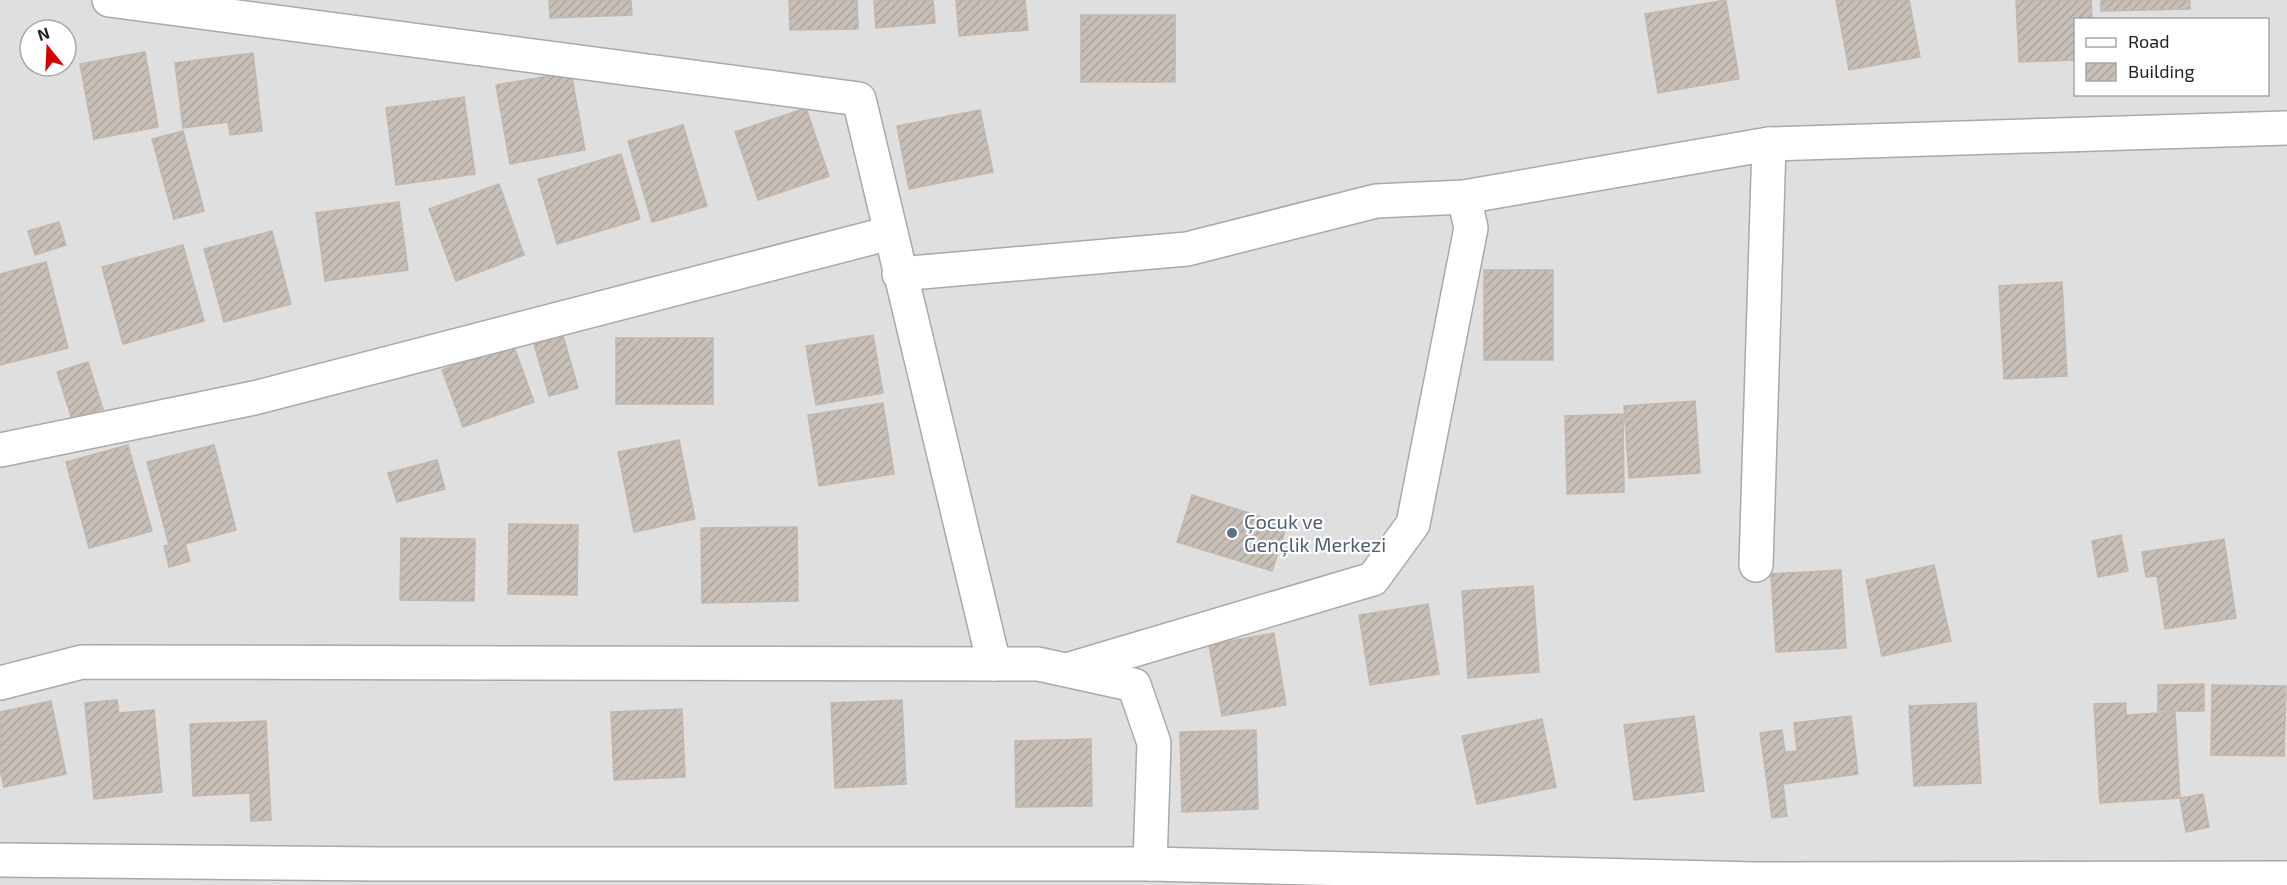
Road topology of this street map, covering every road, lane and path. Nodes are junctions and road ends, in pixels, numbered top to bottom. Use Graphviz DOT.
graph roads {
  1 [pos="109,0"];
  2 [pos="2287,129"];
  3 [pos="1769,144"];
  4 [pos="1464,197"];
  5 [pos="890,233"];
  6 [pos="899,274"];
  7 [pos="0,450"];
  8 [pos="1756,566"];
  9 [pos="994,664"];
  10 [pos="1066,670"];
  11 [pos="0,683"];
  12 [pos="0,860"];
  13 [pos="1150,864"];
  14 [pos="380,874"];
  15 [pos="2287,878"];
  16 [pos="1755,882"];
  1 -- 5 [label="street"];
  2 -- 3 [label="street"];
  3 -- 4 [label="street"];
  3 -- 8 [label="street"];
  4 -- 6 [label="street"];
  4 -- 10 [label="street"];
  5 -- 6 [label="street"];
  5 -- 7 [label="street"];
  6 -- 9 [label="street"];
  9 -- 10 [label="street"];
  9 -- 11 [label="street"];
  10 -- 13 [label="street"];
  12 -- 14 [label="street"];
  13 -- 14 [label="street"];
  13 -- 16 [label="street"];
  15 -- 16 [label="street"];
}
